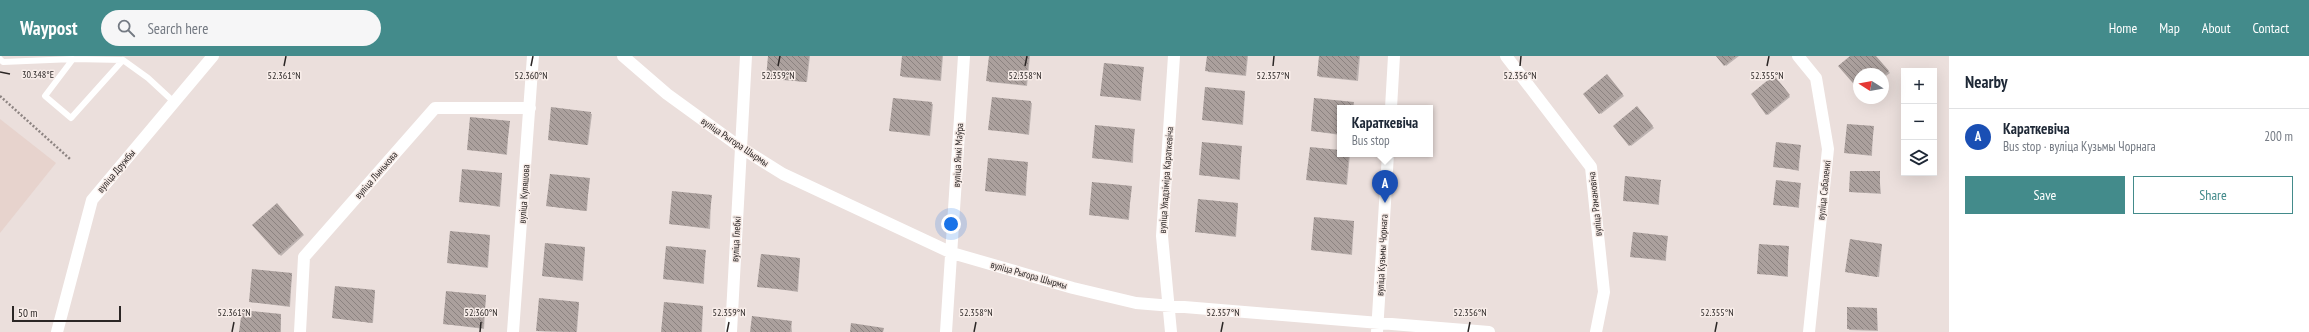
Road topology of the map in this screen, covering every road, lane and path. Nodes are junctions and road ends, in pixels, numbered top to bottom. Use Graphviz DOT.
graph roads {
  1 [pos="213,56"];
  2 [pos="533,56"];
  3 [pos="623,56"];
  4 [pos="746,56"];
  5 [pos="964,56"];
  6 [pos="1174,56"];
  7 [pos="1394,56"];
  8 [pos="1506,56"];
  9 [pos="1798,56"];
  10 [pos="0,59"];
  11 [pos="73,59"];
  12 [pos="123,60"];
  13 [pos="0,96"];
  14 [pos="174,102"];
  15 [pos="1391,105"];
  16 [pos="530,108"];
  17 [pos="740,147"];
  18 [pos="1388,157"];
  19 [pos="70,158"];
  20 [pos="952,253"];
  21 [pos="1168,305"];
  22 [pos="1378,327"];
  23 [pos="57,332"];
  24 [pos="300,332"];
  25 [pos="513,332"];
  26 [pos="732,332"];
  27 [pos="946,332"];
  28 [pos="1171,332"];
  29 [pos="1489,332"];
  30 [pos="1596,332"];
  31 [pos="1809,332"];
  1 -- 14 [label="street, вуліца Дружбы"];
  2 -- 16 [label="street, вуліца Куляшова"];
  3 -- 17 [label="street, вуліца Рыгора Шырмы"];
  4 -- 17 [label="street, вуліца Глебкі"];
  5 -- 20 [label="street, вуліца Янкі Маўра"];
  6 -- 21 [label="street, вуліца Уладзіміра Караткевіча"];
  7 -- 15 [label="street"];
  8 -- 30 [label="street, вуліца Рамановіча"];
  9 -- 31 [label="street, вуліца Сабаленкі"];
  10 -- 11 [label="lane"];
  11 -- 12 [label="lane"];
  11 -- 12 [label="lane"];
  12 -- 14 [label="lane"];
  13 -- 19 [label="path"];
  14 -- 23 [label="street, вуліца Дружбы"];
  16 -- 24 [label="street, вуліца Лынькова"];
  16 -- 25 [label="street, вуліца Куляшова"];
  17 -- 20 [label="street, вуліца Рыгора Шырмы"];
  17 -- 26 [label="street, вуліца Глебкі"];
  18 -- 22 [label="street, вуліца Кузьмы Чорнага"];
  20 -- 21 [label="street, вуліца Рыгора Шырмы"];
  20 -- 27 [label="street, вуліца Янкі Маўра"];
  21 -- 22 [label="street, вуліца Рыгора Шырмы"];
  21 -- 28 [label="street"];
  22 -- 29 [label="street, вуліца Рыгора Шырмы"];
}
